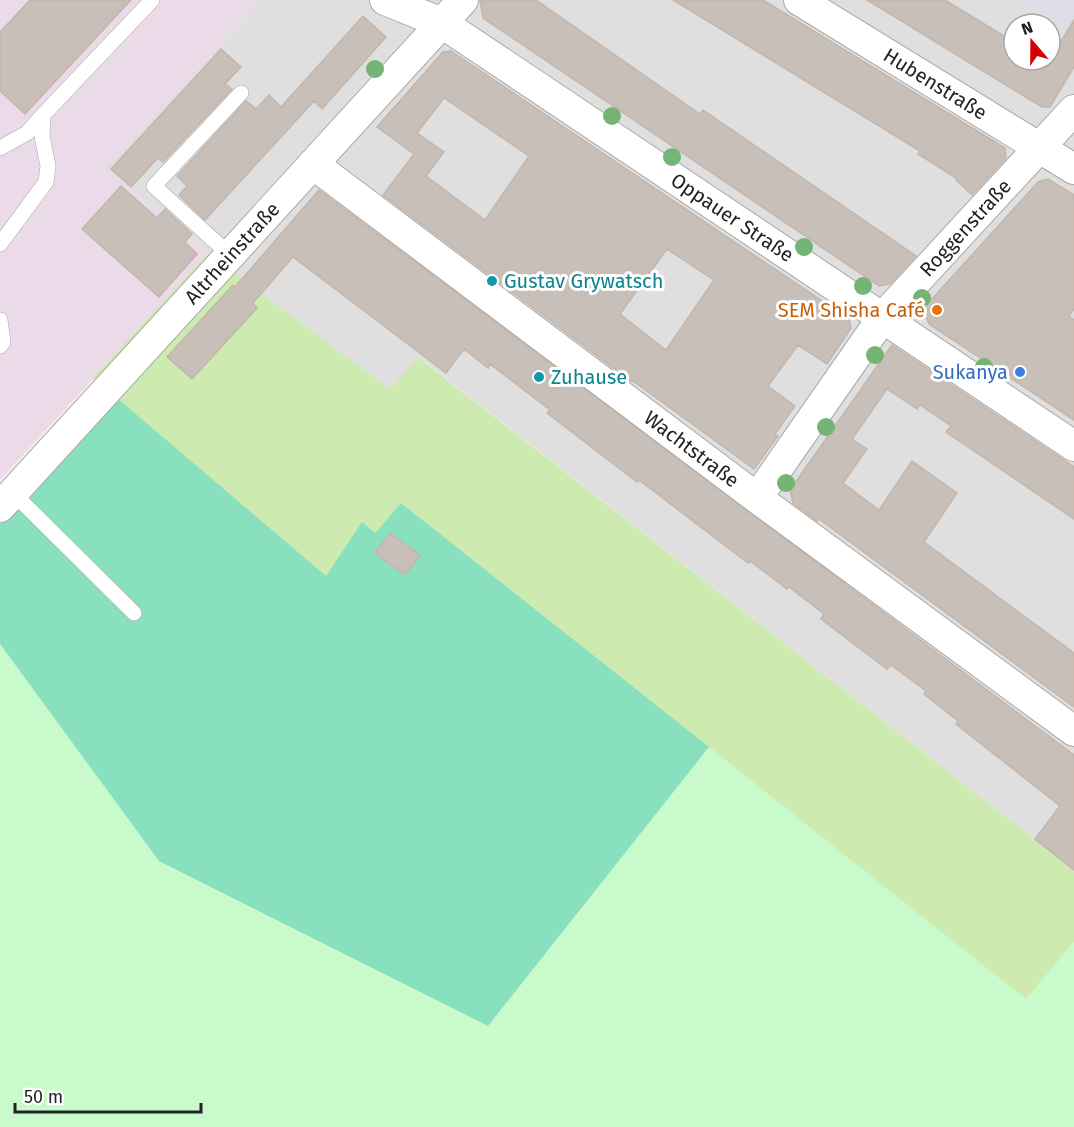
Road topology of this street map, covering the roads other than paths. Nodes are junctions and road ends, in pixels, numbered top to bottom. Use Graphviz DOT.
graph roads {
  1 [pos="152,0"];
  2 [pos="385,0"];
  3 [pos="463,0"];
  4 [pos="799,0"];
  5 [pos="442,23"];
  6 [pos="241,93"];
  7 [pos="1074,110"];
  8 [pos="44,115"];
  9 [pos="1039,147"];
  10 [pos="0,148"];
  11 [pos="313,164"];
  12 [pos="1074,169"];
  13 [pos="0,243"];
  14 [pos="230,255"];
  15 [pos="883,317"];
  16 [pos="0,320"];
  17 [pos="0,346"];
  18 [pos="1074,446"];
  19 [pos="757,498"];
  20 [pos="6,500"];
  21 [pos="134,613"];
  22 [pos="1074,731"];
  1 -- 8 [label="lane"];
  2 -- 5 [label="street, Oppauer Straße"];
  3 -- 5 [label="street, Altrheinstraße"];
  4 -- 9 [label="street, Hubenstraße"];
  5 -- 11 [label="street, Altrheinstraße"];
  5 -- 15 [label="street, Oppauer Straße"];
  6 -- 14 [label="lane"];
  7 -- 9 [label="street, Roggenstraße"];
  8 -- 10 [label="lane"];
  8 -- 13 [label="lane"];
  9 -- 12 [label="street, Hubenstraße"];
  9 -- 15 [label="street, Roggenstraße"];
  11 -- 14 [label="street, Altrheinstraße"];
  11 -- 19 [label="street, Wachtstraße"];
  14 -- 20 [label="street, Altrheinstraße"];
  15 -- 18 [label="street, Oppauer Straße"];
  15 -- 19 [label="street, Roggenstraße"];
  16 -- 17 [label="lane"];
  19 -- 22 [label="street, Wachtstraße"];
  20 -- 21 [label="lane"];
}
